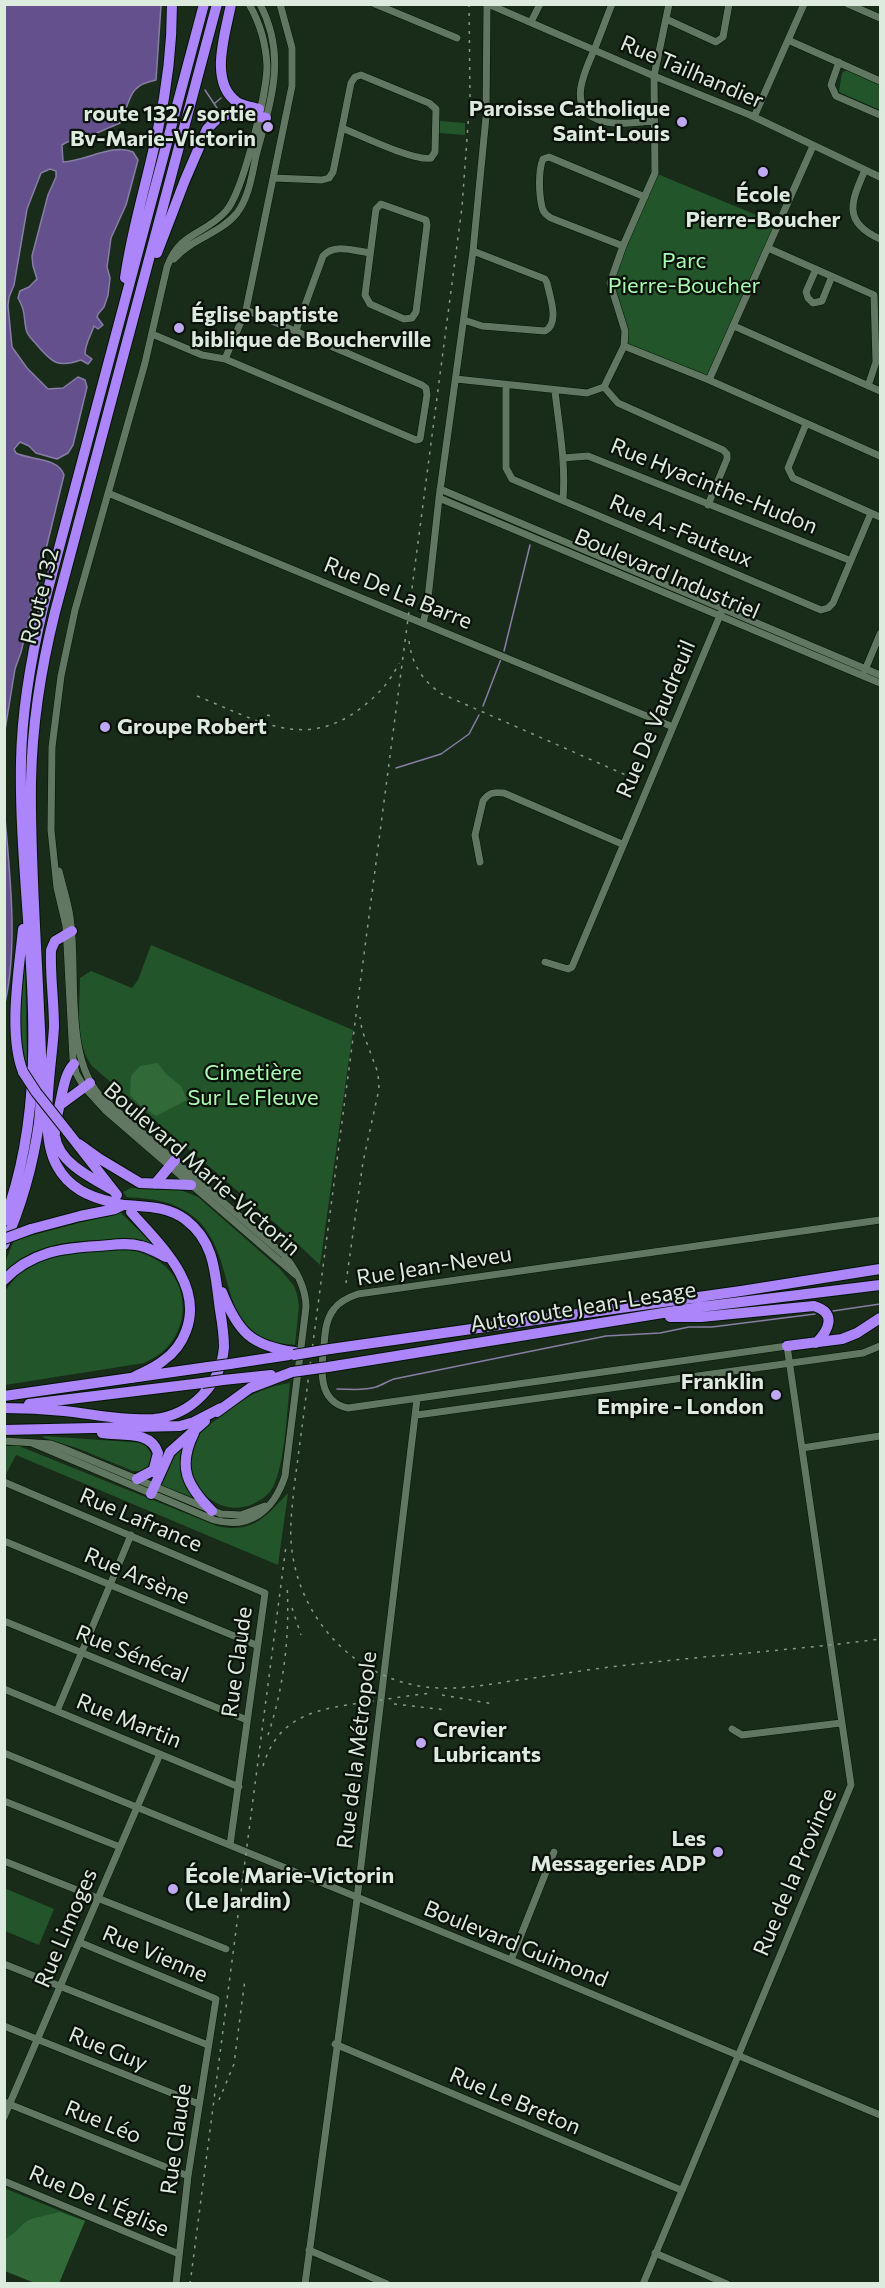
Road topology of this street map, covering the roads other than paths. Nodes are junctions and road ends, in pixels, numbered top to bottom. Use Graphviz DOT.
graph roads {
  1 [pos="172,4"];
  2 [pos="204,4"];
  3 [pos="217,4"];
  4 [pos="231,4"];
  5 [pos="249,4"];
  6 [pos="260,4"];
  7 [pos="280,4"];
  8 [pos="375,4"];
  9 [pos="488,4"];
  10 [pos="540,4"];
  11 [pos="612,4"];
  12 [pos="669,4"];
  13 [pos="729,4"];
  14 [pos="804,4"];
  15 [pos="848,4"];
  16 [pos="880,18"];
  17 [pos="666,19"];
  18 [pos="531,22"];
  19 [pos="457,38"];
  20 [pos="789,40"];
  21 [pos="594,50"];
  22 [pos="838,62"];
  23 [pos="654,76"];
  24 [pos="880,81"];
  25 [pos="263,114"];
  26 [pos="880,115"];
  27 [pos="754,117"];
  28 [pos="654,122"];
  29 [pos="342,128"];
  30 [pos="813,146"];
  31 [pos="865,170"];
  32 [pos="274,177"];
  33 [pos="880,177"];
  34 [pos="645,197"];
  35 [pos="880,238"];
  36 [pos="623,246"];
  37 [pos="768,248"];
  38 [pos="473,251"];
  39 [pos="370,253"];
  40 [pos="816,269"];
  41 [pos="832,276"];
  42 [pos="137,307"];
  43 [pos="246,310"];
  44 [pos="120,320"];
  45 [pos="464,320"];
  46 [pos="734,326"];
  47 [pos="296,330"];
  48 [pos="152,334"];
  49 [pos="624,346"];
  50 [pos="225,359"];
  51 [pos="456,379"];
  52 [pos="709,380"];
  53 [pos="506,386"];
  54 [pos="868,386"];
  55 [pos="604,387"];
  56 [pos="555,391"];
  57 [pos="880,391"];
  58 [pos="806,424"];
  59 [pos="880,456"];
  60 [pos="563,458"];
  61 [pos="440,489"];
  62 [pos="108,493"];
  63 [pos="439,498"];
  64 [pos="562,500"];
  65 [pos="708,505"];
  66 [pos="871,513"];
  67 [pos="880,516"];
  68 [pos="530,527"];
  69 [pos="527,534"];
  70 [pos="549,535"];
  71 [pos="546,542"];
  72 [pos="590,552"];
  73 [pos="587,560"];
  74 [pos="849,560"];
  75 [pos="633,570"];
  76 [pos="629,578"];
  77 [pos="662,582"];
  78 [pos="658,590"];
  79 [pos="680,590"];
  80 [pos="676,597"];
  81 [pos="723,608"];
  82 [pos="720,616"];
  83 [pos="423,623"];
  84 [pos="880,634"];
  85 [pos="830,658"];
  86 [pos="864,672"];
  87 [pos="880,675"];
  88 [pos="880,683"];
  89 [pos="673,727"];
  90 [pos="622,844"];
  91 [pos="480,862"];
  92 [pos="34,879"];
  93 [pos="26,896"];
  94 [pos="66,936"];
  95 [pos="545,962"];
  96 [pos="74,1064"];
  97 [pos="51,1065"];
  98 [pos="87,1085"];
  99 [pos="60,1105"];
  100 [pos="79,1144"];
  101 [pos="172,1163"];
  102 [pos="155,1184"];
  103 [pos="191,1185"];
  104 [pos="120,1200"];
  105 [pos="880,1220"];
  106 [pos="8,1224"];
  107 [pos="4,1239"];
  108 [pos="4,1246"];
  109 [pos="169,1259"];
  110 [pos="880,1267"];
  111 [pos="296,1275"];
  112 [pos="4,1280"];
  113 [pos="217,1281"];
  114 [pos="880,1285"];
  115 [pos="639,1318"];
  116 [pos="880,1318"];
  117 [pos="816,1343"];
  118 [pos="787,1346"];
  119 [pos="880,1346"];
  120 [pos="297,1354"];
  121 [pos="790,1363"];
  122 [pos="292,1372"];
  123 [pos="132,1378"];
  124 [pos="4,1396"];
  125 [pos="417,1399"];
  126 [pos="4,1408"];
  127 [pos="221,1408"];
  128 [pos="417,1415"];
  129 [pos="196,1428"];
  130 [pos="66,1429"];
  131 [pos="4,1430"];
  132 [pos="880,1436"];
  133 [pos="4,1441"];
  134 [pos="32,1443"];
  135 [pos="802,1448"];
  136 [pos="154,1470"];
  137 [pos="137,1479"];
  138 [pos="4,1482"];
  139 [pos="150,1489"];
  140 [pos="270,1504"];
  141 [pos="212,1511"];
  142 [pos="131,1535"];
  143 [pos="4,1541"];
  144 [pos="109,1584"];
  145 [pos="264,1592"];
  146 [pos="4,1621"];
  147 [pos="256,1645"];
  148 [pos="81,1653"];
  149 [pos="4,1689"];
  150 [pos="57,1712"];
  151 [pos="247,1720"];
  152 [pos="841,1723"];
  153 [pos="732,1729"];
  154 [pos="4,1753"];
  155 [pos="160,1754"];
  156 [pos="239,1786"];
  157 [pos="4,1801"];
  158 [pos="137,1807"];
  159 [pos="230,1845"];
  160 [pos="120,1847"];
  161 [pos="554,1852"];
  162 [pos="4,1861"];
  163 [pos="357,1897"];
  164 [pos="98,1898"];
  165 [pos="79,1942"];
  166 [pos="226,1949"];
  167 [pos="511,1960"];
  168 [pos="4,1964"];
  169 [pos="60,1986"];
  170 [pos="216,1999"];
  171 [pos="4,2026"];
  172 [pos="38,2040"];
  173 [pos="335,2044"];
  174 [pos="208,2045"];
  175 [pos="737,2055"];
  176 [pos="7,2103"];
  177 [pos="199,2104"];
  178 [pos="880,2115"];
  179 [pos="4,2117"];
  180 [pos="188,2176"];
  181 [pos="4,2181"];
  182 [pos="681,2190"];
  183 [pos="309,2250"];
  184 [pos="655,2253"];
  185 [pos="179,2254"];
  186 [pos="176,2283"];
  187 [pos="305,2283"];
  188 [pos="387,2283"];
  189 [pos="643,2283"];
  190 [pos="727,2283"];
  1 -- 44 [label="highway"];
  2 -- 44 [label="highway, Route 132"];
  3 -- 42 [label="highway, Route 132"];
  4 -- 25 [label="highway"];
  5 -- 25 [label="street, Boulevard Marie-Victorin"];
  6 -- 25 [label="street, Boulevard Marie-Victorin"];
  7 -- 32 [label="street"];
  8 -- 19 [label="street"];
  9 -- 18 [label="street, Rue Tailhandier"];
  9 -- 38 [label="street"];
  10 -- 18 [label="street"];
  11 -- 21 [label="street"];
  12 -- 17 [label="street"];
  13 -- 17 [label="street"];
  14 -- 20 [label="street"];
  15 -- 16 [label="street"];
  17 -- 23 [label="street"];
  18 -- 21 [label="street, Rue Tailhandier"];
  20 -- 22 [label="street"];
  20 -- 27 [label="street"];
  21 -- 23 [label="street, Rue Tailhandier"];
  21 -- 28 [label="street"];
  22 -- 24 [label="street"];
  22 -- 26 [label="street"];
  23 -- 27 [label="street, Rue Tailhandier"];
  23 -- 28 [label="street"];
  25 -- 42 [label="highway"];
  25 -- 48 [label="street, Boulevard Marie-Victorin"];
  27 -- 30 [label="street, Rue Tailhandier"];
  28 -- 34 [label="street"];
  29 -- 29 [label="street"];
  29 -- 32 [label="street"];
  30 -- 31 [label="street, Rue Tailhandier"];
  30 -- 37 [label="street"];
  31 -- 33 [label="street, Rue Tailhandier"];
  31 -- 35 [label="street"];
  32 -- 43 [label="street"];
  34 -- 36 [label="street"];
  34 -- 36 [label="street"];
  36 -- 49 [label="street"];
  37 -- 40 [label="street"];
  37 -- 46 [label="street"];
  38 -- 45 [label="street"];
  38 -- 45 [label="street"];
  39 -- 39 [label="street"];
  39 -- 47 [label="street"];
  40 -- 41 [label="street"];
  40 -- 41 [label="street"];
  41 -- 54 [label="street"];
  42 -- 92 [label="highway, Route 132"];
  43 -- 47 [label="street"];
  43 -- 50 [label="street"];
  44 -- 93 [label="highway, Route 132"];
  45 -- 51 [label="street"];
  46 -- 52 [label="street"];
  46 -- 54 [label="street"];
  47 -- 50 [label="street"];
  48 -- 50 [label="street"];
  48 -- 62 [label="street, Boulevard Marie-Victorin"];
  49 -- 52 [label="street"];
  49 -- 55 [label="street"];
  51 -- 53 [label="street"];
  51 -- 61 [label="street"];
  52 -- 58 [label="street"];
  53 -- 56 [label="street"];
  53 -- 64 [label="street, Rue A.-Fauteux"];
  54 -- 57 [label="street"];
  55 -- 56 [label="street"];
  55 -- 65 [label="street"];
  56 -- 60 [label="street"];
  58 -- 59 [label="street"];
  58 -- 66 [label="street"];
  60 -- 64 [label="street"];
  60 -- 65 [label="street, Rue Hyacinthe-Hudon"];
  61 -- 63 [label="street"];
  61 -- 68 [label="street, Boulevard Industriel"];
  62 -- 83 [label="street, Rue De La Barre"];
  62 -- 94 [label="street, Boulevard Marie-Victorin"];
  63 -- 69 [label="street, Boulevard Industriel"];
  63 -- 83 [label="street"];
  64 -- 74 [label="street, Rue A.-Fauteux"];
  65 -- 74 [label="street, Rue Hyacinthe-Hudon"];
  66 -- 67 [label="street"];
  66 -- 74 [label="street, Rue A.-Fauteux"];
  68 -- 69 [label="street"];
  68 -- 70 [label="street, Boulevard Industriel"];
  69 -- 71 [label="street, Boulevard Industriel"];
  70 -- 71 [label="street"];
  70 -- 72 [label="street, Boulevard Industriel"];
  71 -- 73 [label="street, Boulevard Industriel"];
  72 -- 73 [label="street"];
  72 -- 75 [label="street, Boulevard Industriel"];
  73 -- 76 [label="street, Boulevard Industriel"];
  75 -- 76 [label="street"];
  75 -- 77 [label="street, Boulevard Industriel"];
  76 -- 78 [label="street, Boulevard Industriel"];
  77 -- 78 [label="street"];
  77 -- 79 [label="street, Boulevard Industriel"];
  78 -- 80 [label="street, Boulevard Industriel"];
  79 -- 80 [label="street"];
  79 -- 81 [label="street, Boulevard Industriel"];
  80 -- 82 [label="street, Boulevard Industriel"];
  81 -- 82 [label="street, Rue De Vaudreuil"];
  81 -- 85 [label="street, Boulevard Industriel"];
  82 -- 85 [label="street, Boulevard Industriel"];
  82 -- 89 [label="street, Rue De Vaudreuil"];
  83 -- 89 [label="street, Rue De La Barre"];
  84 -- 86 [label="street"];
  85 -- 86 [label="street, Boulevard Industriel"];
  86 -- 87 [label="street, Boulevard Industriel"];
  86 -- 88 [label="street, Boulevard Industriel"];
  89 -- 90 [label="street, Rue De Vaudreuil"];
  90 -- 91 [label="street"];
  90 -- 95 [label="street, Rue De Vaudreuil"];
  92 -- 97 [label="highway"];
  92 -- 106 [label="highway, Route 132"];
  93 -- 100 [label="highway, bridge"];
  93 -- 106 [label="highway, Route 132"];
  94 -- 96 [label="street, Boulevard Marie-Victorin"];
  94 -- 97 [label="highway"];
  94 -- 98 [label="street, Boulevard Marie-Victorin"];
  96 -- 98 [label="street, Boulevard Marie-Victorin"];
  96 -- 99 [label="highway"];
  97 -- 104 [label="highway"];
  98 -- 99 [label="highway"];
  98 -- 101 [label="street, Boulevard Marie-Victorin"];
  99 -- 104 [label="highway"];
  100 -- 102 [label="highway"];
  100 -- 104 [label="highway"];
  101 -- 102 [label="highway"];
  101 -- 103 [label="street, Boulevard Marie-Victorin"];
  101 -- 111 [label="street, Boulevard Marie-Victorin"];
  102 -- 103 [label="highway"];
  103 -- 111 [label="street, Boulevard Marie-Victorin"];
  104 -- 107 [label="highway, bridge"];
  104 -- 109 [label="highway"];
  104 -- 113 [label="highway"];
  105 -- 125 [label="street, Rue Jean-Neveu"];
  106 -- 108 [label="highway"];
  109 -- 112 [label="highway"];
  109 -- 123 [label="highway"];
  110 -- 120 [label="highway, Autoroute Jean-Lesage, bridge"];
  111 -- 140 [label="street, Boulevard Marie-Victorin"];
  113 -- 120 [label="highway"];
  113 -- 126 [label="highway"];
  114 -- 115 [label="highway, Autoroute Jean-Lesage"];
  115 -- 117 [label="highway"];
  115 -- 122 [label="highway, Autoroute Jean-Lesage, bridge"];
  116 -- 117 [label="highway"];
  117 -- 118 [label="highway"];
  118 -- 121 [label="street, Rue de la Province"];
  118 -- 125 [label="street, Rue Jean-Neveu"];
  119 -- 121 [label="street"];
  120 -- 123 [label="highway, Autoroute Jean-Lesage, bridge"];
  121 -- 128 [label="street"];
  121 -- 135 [label="street, Rue de la Province"];
  122 -- 126 [label="highway, bridge"];
  122 -- 127 [label="highway"];
  123 -- 124 [label="highway, Autoroute Jean-Lesage"];
  125 -- 128 [label="street, Rue de la Métropole"];
  127 -- 129 [label="highway"];
  127 -- 130 [label="highway"];
  128 -- 163 [label="street, Rue de la Métropole"];
  129 -- 139 [label="highway"];
  129 -- 141 [label="highway"];
  130 -- 131 [label="highway"];
  130 -- 136 [label="highway"];
  132 -- 135 [label="street"];
  133 -- 134 [label="street, Boulevard Marie-Victorin"];
  134 -- 137 [label="street, Boulevard Marie-Victorin"];
  134 -- 139 [label="street, Boulevard Marie-Victorin"];
  135 -- 152 [label="street, Rue de la Province"];
  136 -- 137 [label="highway"];
  136 -- 139 [label="highway"];
  137 -- 139 [label="street, Boulevard Marie-Victorin"];
  138 -- 142 [label="street, Rue Lafrance"];
  139 -- 140 [label="street, Boulevard Marie-Victorin"];
  139 -- 141 [label="street, Boulevard Marie-Victorin"];
  140 -- 141 [label="street, Boulevard Marie-Victorin"];
  142 -- 144 [label="street"];
  142 -- 145 [label="street, Rue Lafrance"];
  143 -- 144 [label="street, Rue Arsène"];
  144 -- 147 [label="street, Rue Arsène"];
  144 -- 148 [label="street"];
  145 -- 147 [label="street, Rue Claude"];
  146 -- 148 [label="street, Rue Sénécal"];
  147 -- 151 [label="street, Rue Claude"];
  148 -- 150 [label="street"];
  148 -- 151 [label="street, Rue Sénécal"];
  149 -- 150 [label="street, Rue Martin"];
  150 -- 155 [label="street, Rue Martin"];
  151 -- 156 [label="street, Rue Claude"];
  152 -- 153 [label="street"];
  152 -- 175 [label="street, Rue de la Province"];
  154 -- 158 [label="street, Boulevard Guimond"];
  155 -- 156 [label="street, Rue Martin"];
  155 -- 158 [label="street, Rue Limoges"];
  156 -- 159 [label="street, Rue Claude"];
  157 -- 160 [label="street"];
  158 -- 159 [label="street, Boulevard Guimond"];
  158 -- 160 [label="street, Rue Limoges"];
  159 -- 163 [label="street, Boulevard Guimond"];
  160 -- 164 [label="street, Rue Limoges"];
  161 -- 167 [label="street"];
  162 -- 164 [label="street"];
  163 -- 167 [label="street, Boulevard Guimond"];
  163 -- 173 [label="street, Rue de la Métropole"];
  164 -- 165 [label="street, Rue Limoges"];
  164 -- 166 [label="street"];
  165 -- 169 [label="street, Rue Limoges"];
  165 -- 170 [label="street, Rue Vienne"];
  167 -- 175 [label="street, Boulevard Guimond"];
  168 -- 169 [label="street"];
  169 -- 172 [label="street, Rue Limoges"];
  169 -- 174 [label="street"];
  170 -- 174 [label="street, Rue Claude"];
  171 -- 172 [label="street, Rue Guy"];
  172 -- 176 [label="street, Rue Limoges"];
  172 -- 177 [label="street, Rue Guy"];
  173 -- 182 [label="street, Rue Le Breton"];
  173 -- 183 [label="street, Rue de la Métropole"];
  174 -- 177 [label="street, Rue Claude"];
  175 -- 178 [label="street, Boulevard Guimond"];
  175 -- 182 [label="street, Rue de la Province"];
  176 -- 179 [label="street, Rue Limoges"];
  176 -- 180 [label="street, Rue Léo"];
  177 -- 180 [label="street, Rue Claude"];
  180 -- 185 [label="street, Rue Claude"];
  181 -- 185 [label="street, Rue De L'Église"];
  182 -- 184 [label="street, Rue de la Province"];
  183 -- 187 [label="street, Rue de la Métropole"];
  183 -- 188 [label="street"];
  184 -- 189 [label="street, Rue de la Province"];
  184 -- 190 [label="street"];
  185 -- 186 [label="street, Rue Claude"];
}
